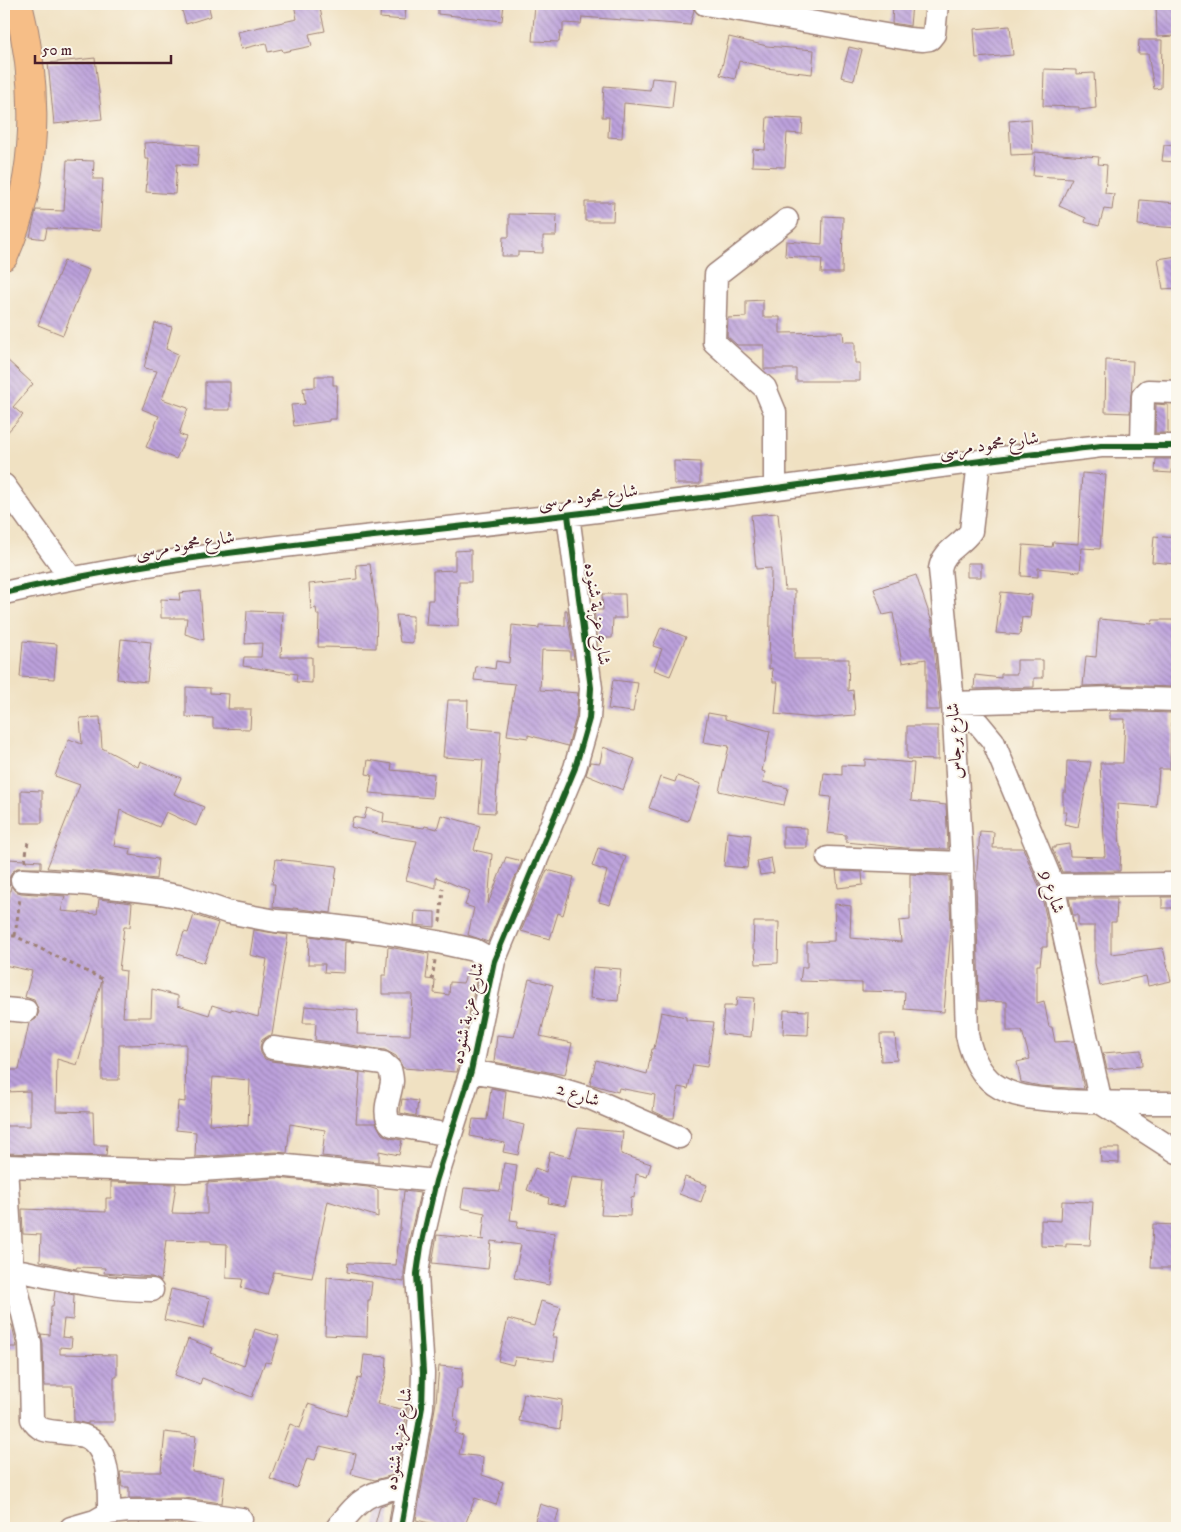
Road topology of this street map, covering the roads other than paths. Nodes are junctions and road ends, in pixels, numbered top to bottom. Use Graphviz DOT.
graph roads {
  1 [pos="18,4"];
  2 [pos="706,4"];
  3 [pos="937,4"];
  4 [pos="787,220"];
  5 [pos="4,256"];
  6 [pos="1177,392"];
  7 [pos="1142,445"];
  8 [pos="1177,446"];
  9 [pos="979,462"];
  10 [pos="4,485"];
  11 [pos="775,488"];
  12 [pos="568,515"];
  13 [pos="71,578"];
  14 [pos="4,593"];
  15 [pos="1177,700"];
  16 [pos="953,703"];
  17 [pos="828,858"];
  18 [pos="962,863"];
  19 [pos="22,880"];
  20 [pos="1177,884"];
  21 [pos="1053,885"];
  22 [pos="494,961"];
  23 [pos="273,1048"];
  24 [pos="471,1070"];
  25 [pos="1101,1103"];
  26 [pos="1177,1103"];
  27 [pos="450,1135"];
  28 [pos="678,1137"];
  29 [pos="1177,1152"];
  30 [pos="5,1166"];
  31 [pos="436,1181"];
  32 [pos="12,1269"];
  33 [pos="152,1290"];
  34 [pos="408,1485"];
  35 [pos="109,1514"];
  36 [pos="241,1518"];
  37 [pos="71,1528"];
  38 [pos="337,1528"];
  39 [pos="401,1528"];
  1 -- 5 [label="main road"];
  2 -- 3 [label="street"];
  4 -- 11 [label="street"];
  6 -- 7 [label="street"];
  7 -- 8 [label="street, شارع محمود مرسى"];
  7 -- 9 [label="street, شارع محمود مرسى"];
  9 -- 11 [label="street, شارع محمود مرسى"];
  9 -- 16 [label="street, شارع برجاس"];
  10 -- 13 [label="street"];
  11 -- 12 [label="street, شارع محمود مرسى"];
  12 -- 13 [label="street, شارع محمود مرسى"];
  12 -- 22 [label="street, شارع عزبة شنوده"];
  13 -- 14 [label="street, شارع محمود مرسى"];
  15 -- 16 [label="street"];
  16 -- 18 [label="street, شارع برجاس"];
  16 -- 21 [label="street, شارع 9"];
  17 -- 18 [label="street"];
  18 -- 25 [label="street, شارع برجاس"];
  19 -- 22 [label="street"];
  20 -- 21 [label="street"];
  21 -- 25 [label="street, شارع 9"];
  22 -- 24 [label="street, شارع عزبة شنوده"];
  23 -- 27 [label="street"];
  24 -- 27 [label="street, شارع عزبة شنوده"];
  24 -- 28 [label="street, شارع 2"];
  25 -- 26 [label="street, شارع برجاس"];
  25 -- 29 [label="street"];
  27 -- 31 [label="street, شارع عزبة شنوده"];
  30 -- 31 [label="street"];
  30 -- 32 [label="street"];
  31 -- 34 [label="street, شارع عزبة شنوده"];
  32 -- 33 [label="street"];
  32 -- 35 [label="street"];
  34 -- 38 [label="street"];
  34 -- 39 [label="street, شارع عزبة شنوده"];
  35 -- 36 [label="street"];
  35 -- 37 [label="street"];
}
